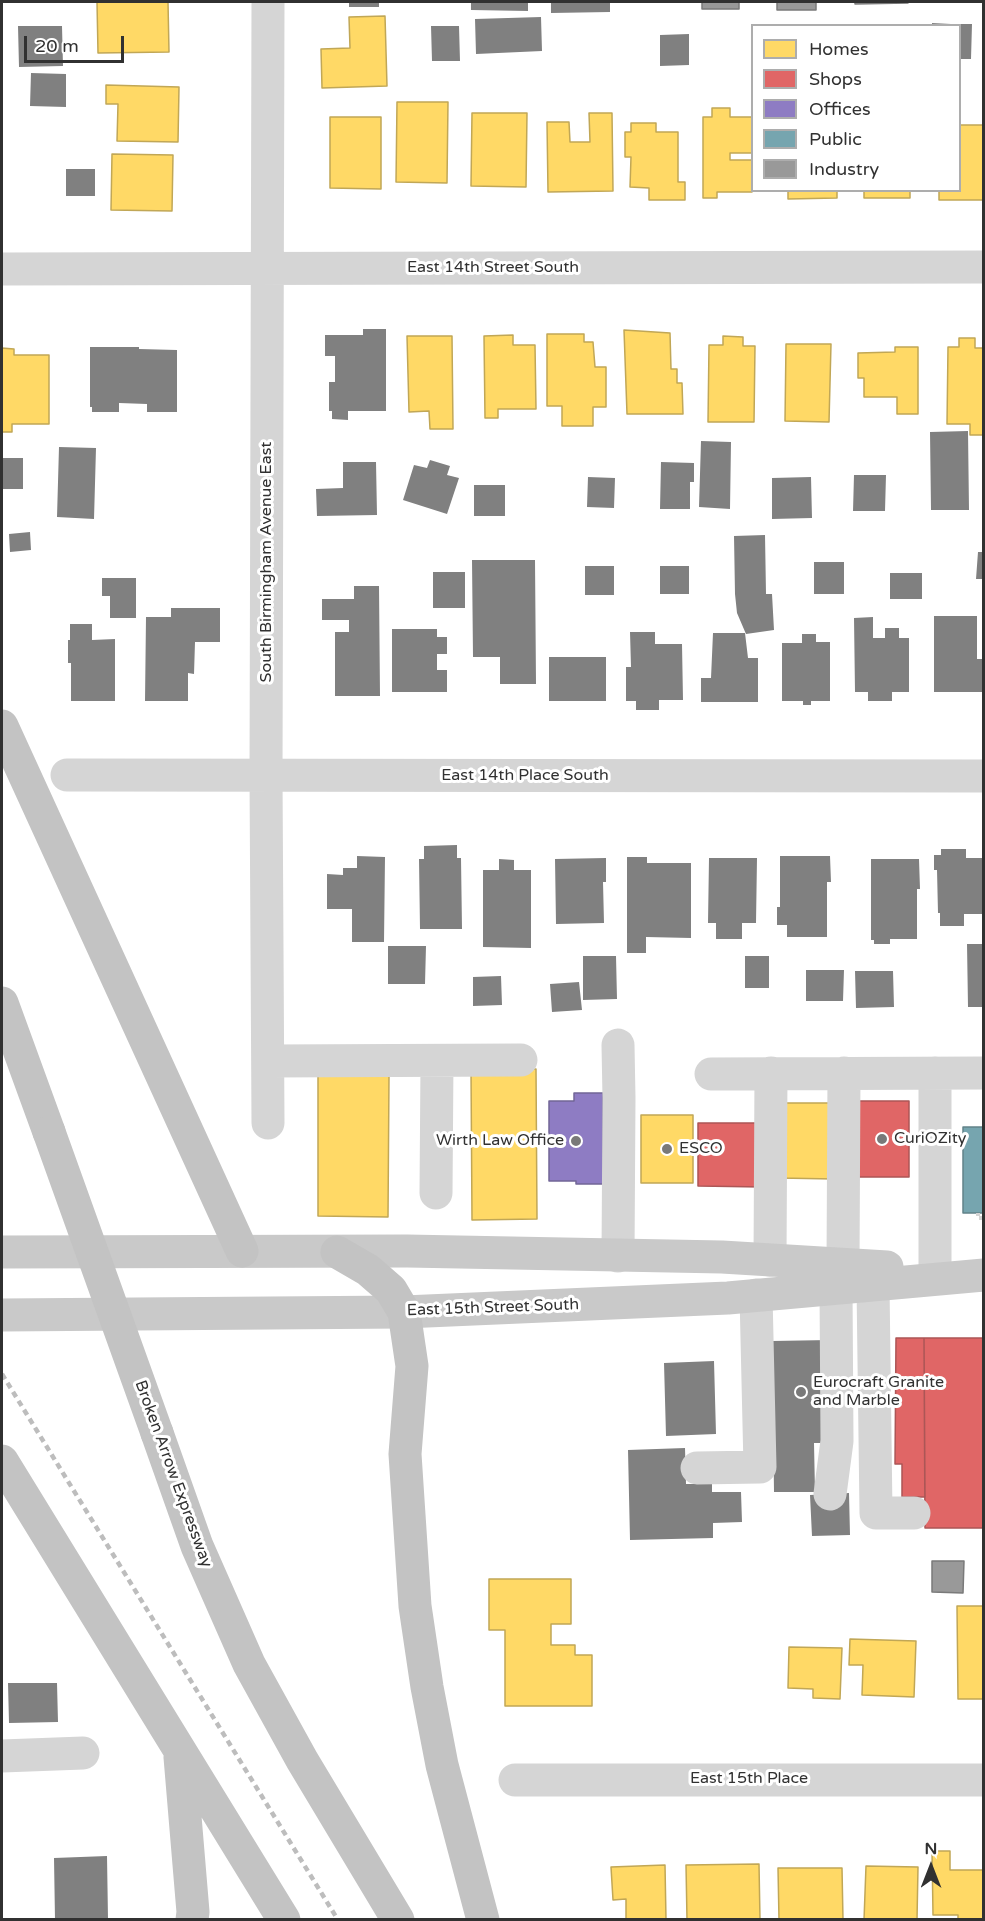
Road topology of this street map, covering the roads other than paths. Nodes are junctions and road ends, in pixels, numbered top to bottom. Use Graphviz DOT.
graph roads {
  1 [pos="268,2"];
  2 [pos="984,267"];
  3 [pos="2,268"];
  4 [pos="268,268"];
  5 [pos="2,726"];
  6 [pos="67,775"];
  7 [pos="266,775"];
  8 [pos="984,776"];
  9 [pos="2,1003"];
  10 [pos="618,1045"];
  11 [pos="521,1060"];
  12 [pos="268,1061"];
  13 [pos="437,1061"];
  14 [pos="844,1072"];
  15 [pos="935,1072"];
  16 [pos="771,1073"];
  17 [pos="984,1073"];
  18 [pos="711,1074"];
  19 [pos="268,1123"];
  20 [pos="436,1193"];
  21 [pos="2,1251"];
  22 [pos="242,1251"];
  23 [pos="337,1252"];
  24 [pos="618,1256"];
  25 [pos="770,1260"];
  26 [pos="935,1270"];
  27 [pos="984,1274"];
  28 [pos="840,1276"];
  29 [pos="873,1285"];
  30 [pos="756,1295"];
  31 [pos="404,1312"];
  32 [pos="2,1315"];
  33 [pos="2,1461"];
  34 [pos="697,1468"];
  35 [pos="830,1494"];
  36 [pos="914,1514"];
  37 [pos="180,1749"];
  38 [pos="83,1753"];
  39 [pos="2,1755"];
  40 [pos="515,1780"];
  41 [pos="984,1780"];
  42 [pos="192,1920"];
  43 [pos="284,1920"];
  44 [pos="398,1920"];
  45 [pos="483,1920"];
  1 -- 4 [label="street, South Birmingham Avenue East"];
  2 -- 4 [label="street, East 14th Street South"];
  3 -- 4 [label="street, East 14th Street South"];
  4 -- 7 [label="street, South Birmingham Avenue East"];
  5 -- 22 [label="highway"];
  6 -- 7 [label="street, East 14th Place South"];
  7 -- 8 [label="street, East 14th Place South"];
  7 -- 12 [label="street, South Birmingham Avenue East"];
  9 -- 44 [label="highway, Broken Arrow Expressway, bridge"];
  10 -- 24 [label="street"];
  11 -- 13 [label="street"];
  12 -- 13 [label="street"];
  12 -- 19 [label="street, South Birmingham Avenue East"];
  13 -- 20 [label="street"];
  14 -- 15 [label="street"];
  14 -- 16 [label="street"];
  14 -- 28 [label="street"];
  15 -- 17 [label="street"];
  15 -- 26 [label="street"];
  16 -- 18 [label="street"];
  16 -- 25 [label="street"];
  21 -- 22 [label="main road, East 15th Street South"];
  22 -- 23 [label="main road, East 15th Street South"];
  23 -- 24 [label="main road, East 15th Street South"];
  23 -- 31 [label="highway"];
  24 -- 25 [label="main road, East 15th Street South"];
  25 -- 28 [label="main road, East 15th Street South"];
  26 -- 27 [label="main road, East 15th Street South"];
  26 -- 28 [label="main road, East 15th Street South"];
  27 -- 29 [label="main road, East 15th Street South"];
  28 -- 29 [label="main road, East 15th Street South"];
  28 -- 30 [label="main road, East 15th Street South"];
  28 -- 35 [label="street"];
  29 -- 36 [label="street"];
  30 -- 31 [label="main road, East 15th Street South"];
  30 -- 34 [label="street"];
  31 -- 32 [label="main road, East 15th Street South"];
  31 -- 45 [label="highway"];
  33 -- 37 [label="highway"];
  37 -- 42 [label="highway"];
  37 -- 43 [label="highway"];
  38 -- 39 [label="street"];
  40 -- 41 [label="street, East 15th Place"];
}
